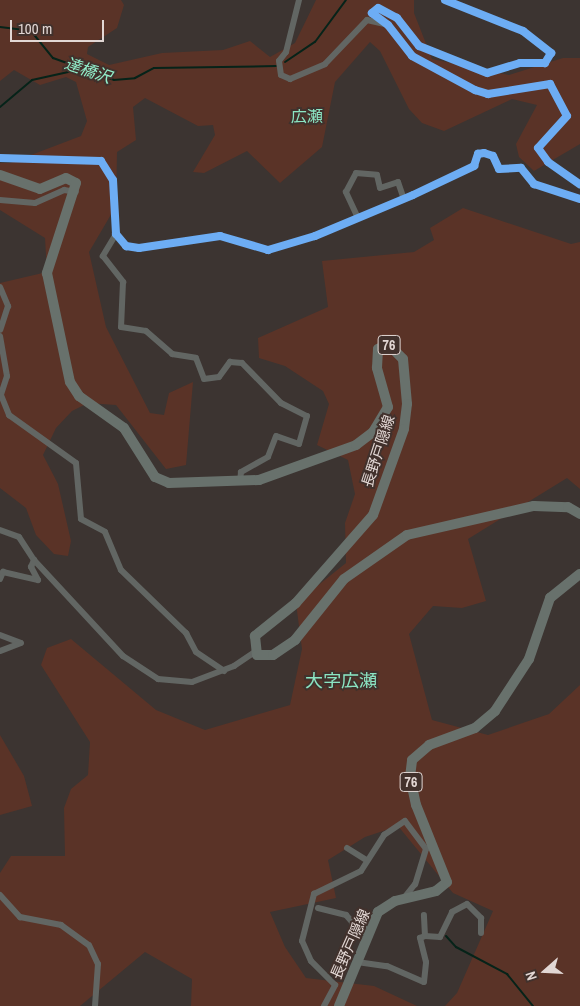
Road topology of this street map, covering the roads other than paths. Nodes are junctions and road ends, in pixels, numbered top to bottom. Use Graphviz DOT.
graph roads {
  1 [pos="299,0"];
  2 [pos="445,0"];
  3 [pos="388,25"];
  4 [pos="0,158"];
  5 [pos="0,175"];
  6 [pos="580,184"];
  7 [pos="76,192"];
  8 [pos="404,199"];
  9 [pos="580,199"];
  10 [pos="0,200"];
  11 [pos="358,218"];
  12 [pos="116,234"];
  13 [pos="0,287"];
  14 [pos="0,330"];
  15 [pos="0,336"];
  16 [pos="1,392"];
  17 [pos="240,482"];
  18 [pos="580,514"];
  19 [pos="0,530"];
  20 [pos="34,560"];
  21 [pos="580,574"];
  22 [pos="0,579"];
  23 [pos="0,635"];
  24 [pos="0,651"];
  25 [pos="255,652"];
  26 [pos="224,671"];
  27 [pos="347,848"];
  28 [pos="366,860"];
  29 [pos="0,895"];
  30 [pos="404,898"];
  31 [pos="318,908"];
  32 [pos="424,915"];
  33 [pos="353,923"];
  34 [pos="370,930"];
  35 [pos="482,933"];
  36 [pos="424,936"];
  37 [pos="349,940"];
  38 [pos="357,962"];
  39 [pos="95,1006"];
  40 [pos="324,1006"];
  41 [pos="339,1006"];
  1 -- 3 [label="street"];
  2 -- 3 [label="street"];
  3 -- 6 [label="street"];
  4 -- 12 [label="street"];
  5 -- 7 [label="main road"];
  7 -- 10 [label="street"];
  7 -- 17 [label="main road, 長野戸隠線 / 76"];
  8 -- 9 [label="street"];
  8 -- 11 [label="street"];
  8 -- 11 [label="street"];
  11 -- 12 [label="street"];
  12 -- 17 [label="street"];
  13 -- 14 [label="street"];
  15 -- 16 [label="street"];
  16 -- 26 [label="street"];
  17 -- 25 [label="main road, 長野戸隠線 / 76"];
  18 -- 25 [label="main road"];
  19 -- 20 [label="street"];
  20 -- 22 [label="street"];
  20 -- 26 [label="street"];
  21 -- 30 [label="main road, 長野戸隠線 / 76"];
  23 -- 24 [label="street"];
  25 -- 26 [label="street"];
  27 -- 28 [label="street"];
  28 -- 30 [label="street"];
  28 -- 40 [label="street"];
  29 -- 39 [label="street"];
  30 -- 34 [label="main road, 長野戸隠線 / 76"];
  31 -- 33 [label="street"];
  32 -- 36 [label="street"];
  33 -- 34 [label="street"];
  33 -- 37 [label="street"];
  34 -- 38 [label="main road, 長野戸隠線 / 76"];
  35 -- 36 [label="street"];
  36 -- 38 [label="street"];
  38 -- 41 [label="main road, 長野戸隠線 / 76"];
}
